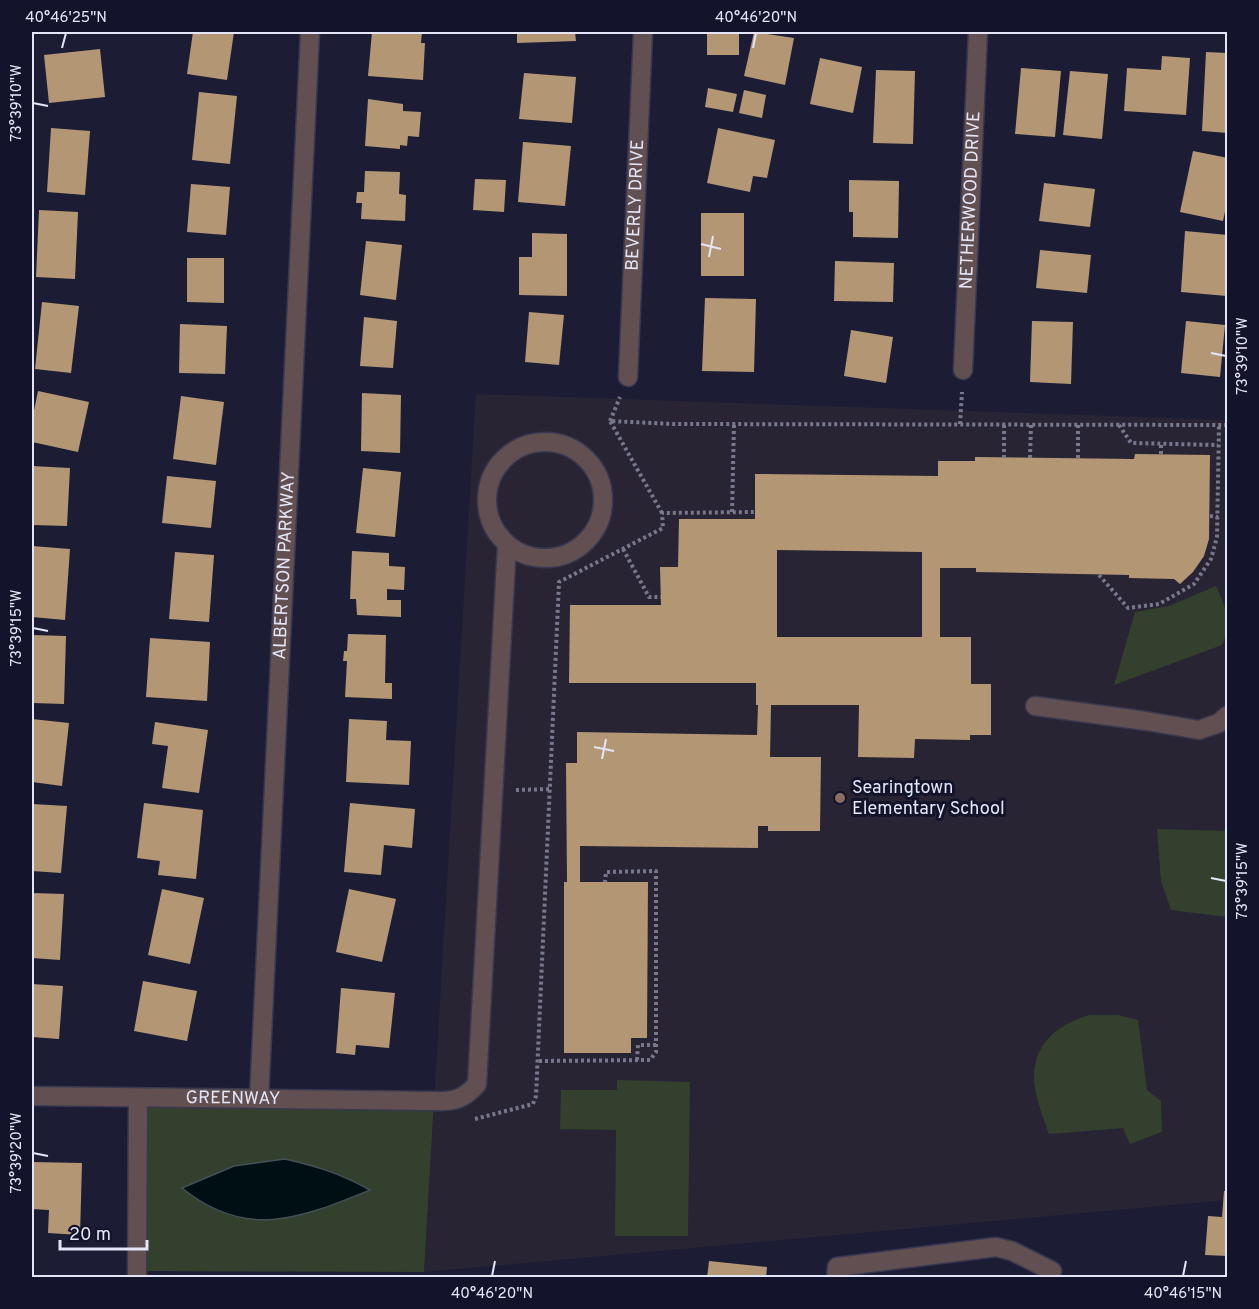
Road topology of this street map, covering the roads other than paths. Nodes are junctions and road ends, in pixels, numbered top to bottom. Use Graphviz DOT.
graph roads {
  1 [pos="310,32"];
  2 [pos="643,32"];
  3 [pos="978,32"];
  4 [pos="963,370"];
  5 [pos="628,376"];
  6 [pos="507,544"];
  7 [pos="1035,706"];
  8 [pos="1227,715"];
  9 [pos="32,1096"];
  10 [pos="138,1098"];
  11 [pos="259,1099"];
  12 [pos="1052,1271"];
  13 [pos="837,1272"];
  14 [pos="137,1278"];
  1 -- 11 [label="street, ALBERTSON PARKWAY"];
  2 -- 5 [label="street, BEVERLY DRIVE"];
  3 -- 4 [label="street, NETHERWOOD DRIVE"];
  6 -- 6 [label="street"];
  6 -- 11 [label="street, GREENWAY"];
  7 -- 8 [label="street"];
  9 -- 10 [label="street, GREENWAY"];
  10 -- 11 [label="street, GREENWAY"];
  10 -- 14 [label="street"];
  12 -- 13 [label="street"];
}
